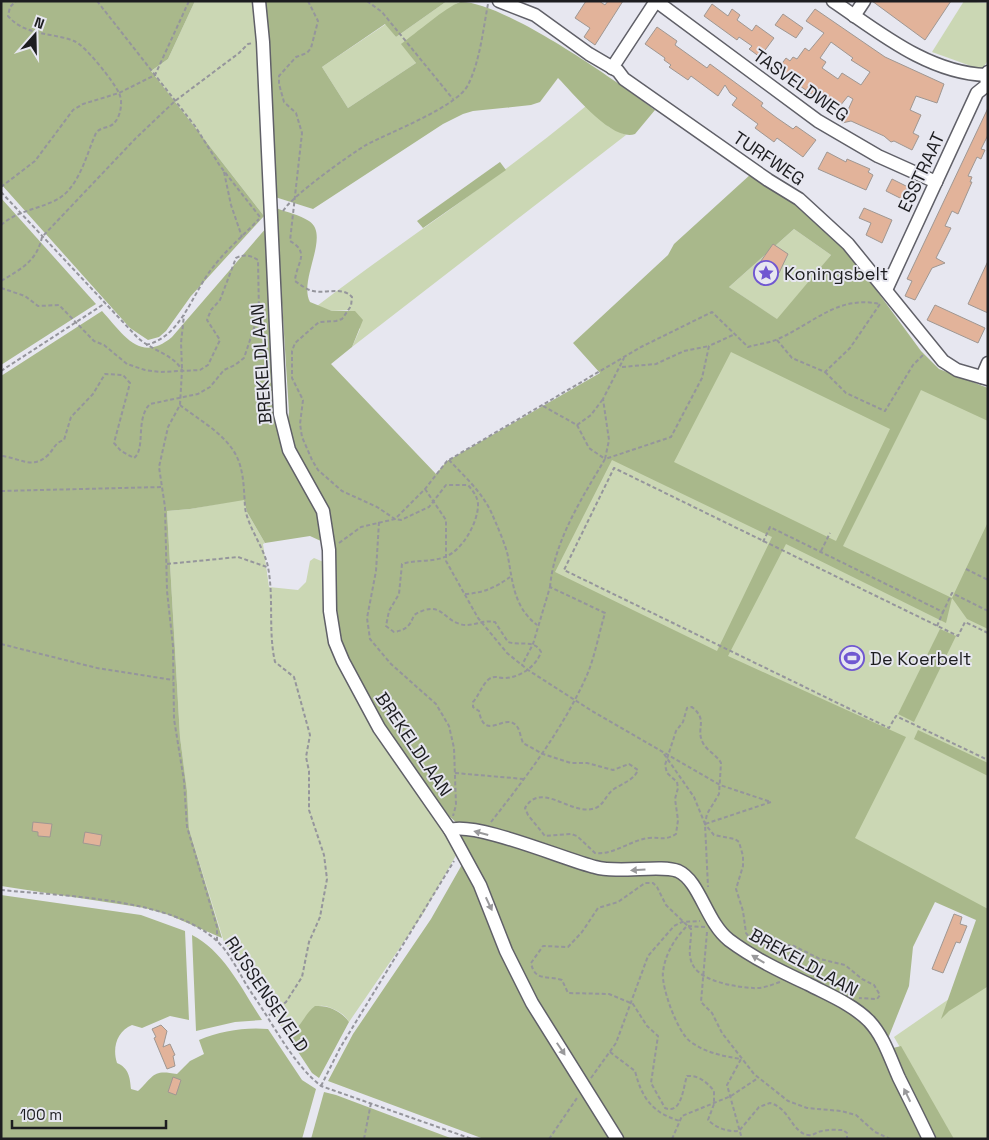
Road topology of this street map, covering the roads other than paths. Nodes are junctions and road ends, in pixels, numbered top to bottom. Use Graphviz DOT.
graph roads {
  1 [pos="259,1"];
  2 [pos="499,1"];
  3 [pos="656,1"];
  4 [pos="833,1"];
  5 [pos="864,1"];
  6 [pos="854,16"];
  7 [pos="612,68"];
  8 [pos="987,79"];
  9 [pos="936,182"];
  10 [pos="886,290"];
  11 [pos="988,364"];
  12 [pos="985,378"];
  13 [pos="450,830"];
  14 [pos="617,1139"];
  15 [pos="929,1139"];
  1 -- 13 [label="street, BREKELDLAAN"];
  2 -- 7 [label="street, TURFWEG"];
  3 -- 7 [label="street"];
  3 -- 9 [label="street, TASVELDWEG"];
  4 -- 6 [label="street"];
  5 -- 6 [label="street"];
  6 -- 8 [label="street"];
  7 -- 10 [label="street, TURFWEG"];
  8 -- 9 [label="street, ESSTRAAT"];
  9 -- 10 [label="street, ESSTRAAT"];
  10 -- 12 [label="street, TURFWEG"];
  11 -- 12 [label="street"];
  13 -- 14 [label="street, BREKELDLAAN, one-way"];
  15 -- 13 [label="street, BREKELDLAAN, one-way"];
}
